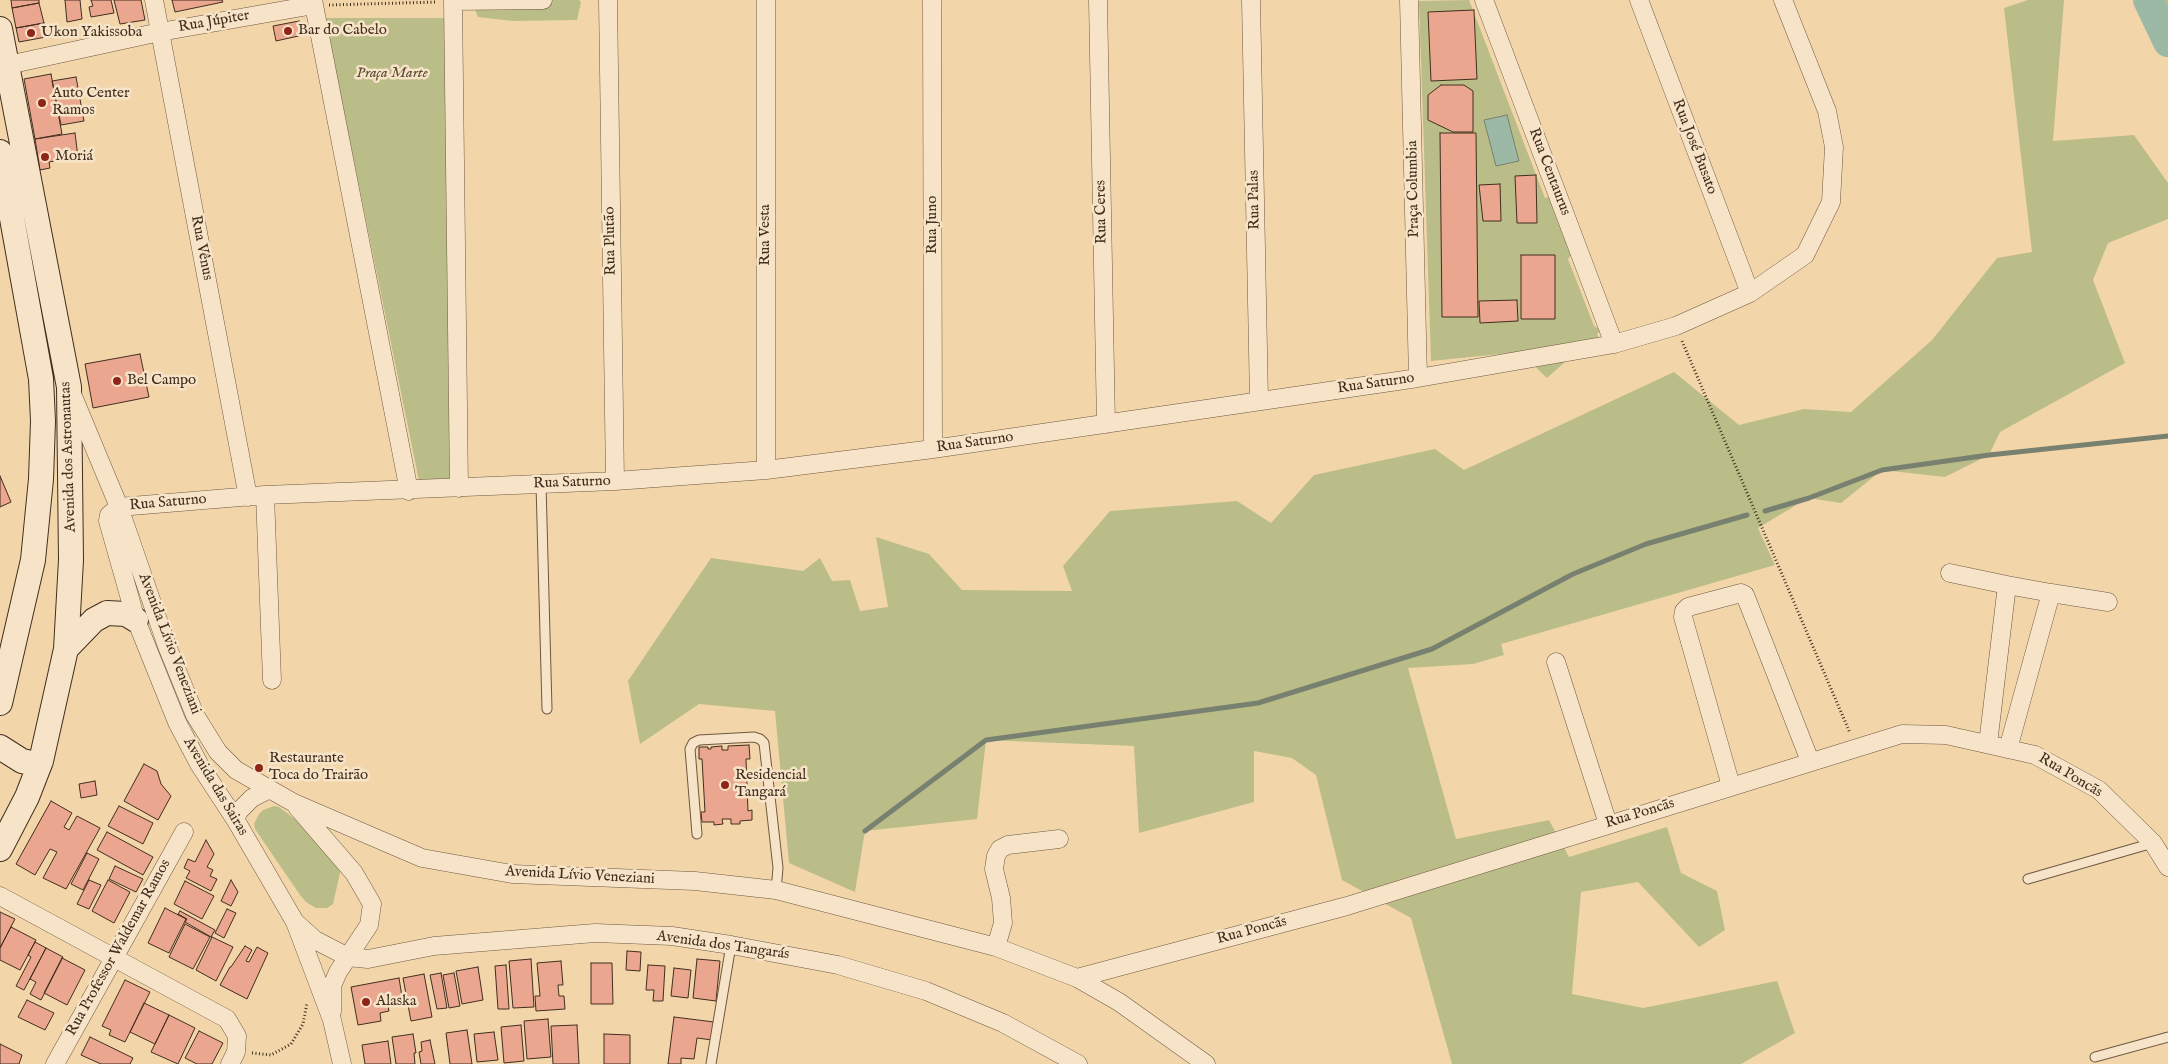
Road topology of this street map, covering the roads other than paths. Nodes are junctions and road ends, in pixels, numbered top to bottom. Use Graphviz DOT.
graph roads {
  1 [pos="154,0"];
  2 [pos="543,0"];
  3 [pos="608,0"];
  4 [pos="766,0"];
  5 [pos="932,0"];
  6 [pos="1098,0"];
  7 [pos="1251,0"];
  8 [pos="1409,0"];
  9 [pos="1484,0"];
  10 [pos="1639,0"];
  11 [pos="1783,0"];
  12 [pos="314,3"];
  13 [pos="0,29"];
  14 [pos="160,32"];
  15 [pos="8,65"];
  16 [pos="0,152"];
  17 [pos="1750,293"];
  18 [pos="1614,344"];
  19 [pos="1418,378"];
  20 [pos="69,387"];
  21 [pos="1259,400"];
  22 [pos="1106,424"];
  23 [pos="933,449"];
  24 [pos="766,470"];
  25 [pos="615,481"];
  26 [pos="541,484"];
  27 [pos="459,488"];
  28 [pos="409,491"];
  29 [pos="256,496"];
  30 [pos="119,507"];
  31 [pos="1950,573"];
  32 [pos="2008,585"];
  33 [pos="2051,593"];
  34 [pos="2108,602"];
  35 [pos="136,620"];
  36 [pos="66,649"];
  37 [pos="1556,662"];
  38 [pos="272,680"];
  39 [pos="0,704"];
  40 [pos="547,708"];
  41 [pos="1988,744"];
  42 [pos="0,747"];
  43 [pos="2008,749"];
  44 [pos="40,761"];
  45 [pos="1810,761"];
  46 [pos="1731,786"];
  47 [pos="270,789"];
  48 [pos="294,803"];
  49 [pos="235,819"];
  50 [pos="1608,824"];
  51 [pos="184,832"];
  52 [pos="697,834"];
  53 [pos="1059,839"];
  54 [pos="2153,843"];
  55 [pos="0,849"];
  56 [pos="2168,867"];
  57 [pos="2028,879"];
  58 [pos="776,890"];
  59 [pos="0,896"];
  60 [pos="295,922"];
  61 [pos="731,945"];
  62 [pos="996,947"];
  63 [pos="348,957"];
  64 [pos="113,958"];
  65 [pos="1077,978"];
  66 [pos="332,1020"];
  67 [pos="2168,1038"];
  68 [pos="2095,1057"];
  69 [pos="233,1058"];
  70 [pos="55,1064"];
  71 [pos="342,1064"];
  72 [pos="710,1064"];
  73 [pos="1078,1064"];
  74 [pos="1206,1064"];
  1 -- 14 [label="street, Rua Vênus"];
  2 -- 27 [label="street"];
  3 -- 25 [label="street, Rua Plutão"];
  4 -- 24 [label="street, Rua Vesta"];
  5 -- 23 [label="street, Rua Juno"];
  6 -- 22 [label="street, Rua Ceres"];
  7 -- 21 [label="street, Rua Palas"];
  8 -- 19 [label="street, Praça Columbia"];
  9 -- 18 [label="street, Rua Centaurus"];
  10 -- 17 [label="street, Rua José Busato"];
  11 -- 17 [label="street, Rua Saturno"];
  12 -- 14 [label="street, Rua Júpiter"];
  12 -- 28 [label="street"];
  13 -- 15 [label="main road, Avenida dos Astronautas"];
  14 -- 15 [label="street, Rua Júpiter"];
  14 -- 29 [label="street, Rua Vênus"];
  15 -- 20 [label="main road, Avenida dos Astronautas"];
  16 -- 39 [label="main road, Avenida dos Astronautas"];
  17 -- 18 [label="street, Rua Saturno"];
  18 -- 19 [label="street, Rua Saturno"];
  19 -- 21 [label="street, Rua Saturno"];
  20 -- 30 [label="street, Avenida Lívio Veneziani"];
  20 -- 36 [label="main road, Avenida dos Astronautas"];
  21 -- 22 [label="street, Rua Saturno"];
  22 -- 23 [label="street, Rua Saturno"];
  23 -- 24 [label="street, Rua Saturno"];
  24 -- 25 [label="street, Rua Saturno"];
  25 -- 26 [label="street, Rua Saturno"];
  26 -- 27 [label="street, Rua Saturno"];
  26 -- 40 [label="lane"];
  27 -- 28 [label="street, Rua Saturno"];
  28 -- 29 [label="street, Rua Saturno"];
  29 -- 30 [label="street, Rua Saturno"];
  29 -- 38 [label="street, Rua Vênus"];
  30 -- 35 [label="street, Avenida das Sairas"];
  30 -- 47 [label="street, Avenida Lívio Veneziani"];
  31 -- 32 [label="street"];
  32 -- 33 [label="street"];
  32 -- 41 [label="street"];
  33 -- 34 [label="street"];
  33 -- 43 [label="street"];
  35 -- 36 [label="main road"];
  35 -- 49 [label="street, Avenida das Sairas"];
  36 -- 44 [label="main road, Avenida dos Astronautas"];
  37 -- 50 [label="street"];
  41 -- 43 [label="street, Rua Poncãs"];
  41 -- 45 [label="street, Rua Poncãs"];
  42 -- 44 [label="main road"];
  43 -- 54 [label="street, Rua Poncãs"];
  44 -- 55 [label="main road, Avenida dos Astronautas"];
  45 -- 46 [label="street, Rua Poncãs"];
  45 -- 46 [label="street"];
  46 -- 50 [label="street, Rua Poncãs"];
  47 -- 48 [label="street, Avenida Lívio Veneziani"];
  47 -- 49 [label="street"];
  48 -- 58 [label="street, Avenida Lívio Veneziani"];
  48 -- 63 [label="street"];
  49 -- 60 [label="street, Avenida das Sairas"];
  50 -- 65 [label="street, Rua Poncãs"];
  51 -- 64 [label="street, Rua Professor Waldemar Ramos"];
  52 -- 58 [label="lane"];
  53 -- 62 [label="street"];
  54 -- 56 [label="street, Rua Poncãs"];
  54 -- 57 [label="lane"];
  58 -- 62 [label="street, Avenida Lívio Veneziani"];
  59 -- 64 [label="street"];
  60 -- 63 [label="street, Avenida dos Tangarás"];
  60 -- 66 [label="street, Avenida das Sairas"];
  61 -- 63 [label="street, Avenida dos Tangarás"];
  61 -- 72 [label="lane"];
  61 -- 73 [label="street, Avenida dos Tangarás"];
  62 -- 65 [label="street, Avenida Lívio Veneziani"];
  63 -- 66 [label="street"];
  64 -- 69 [label="street"];
  64 -- 70 [label="street, Rua Professor Waldemar Ramos"];
  65 -- 74 [label="street, Avenida Lívio Veneziani"];
  66 -- 71 [label="street, Avenida das Sairas"];
  67 -- 68 [label="lane"];
}
